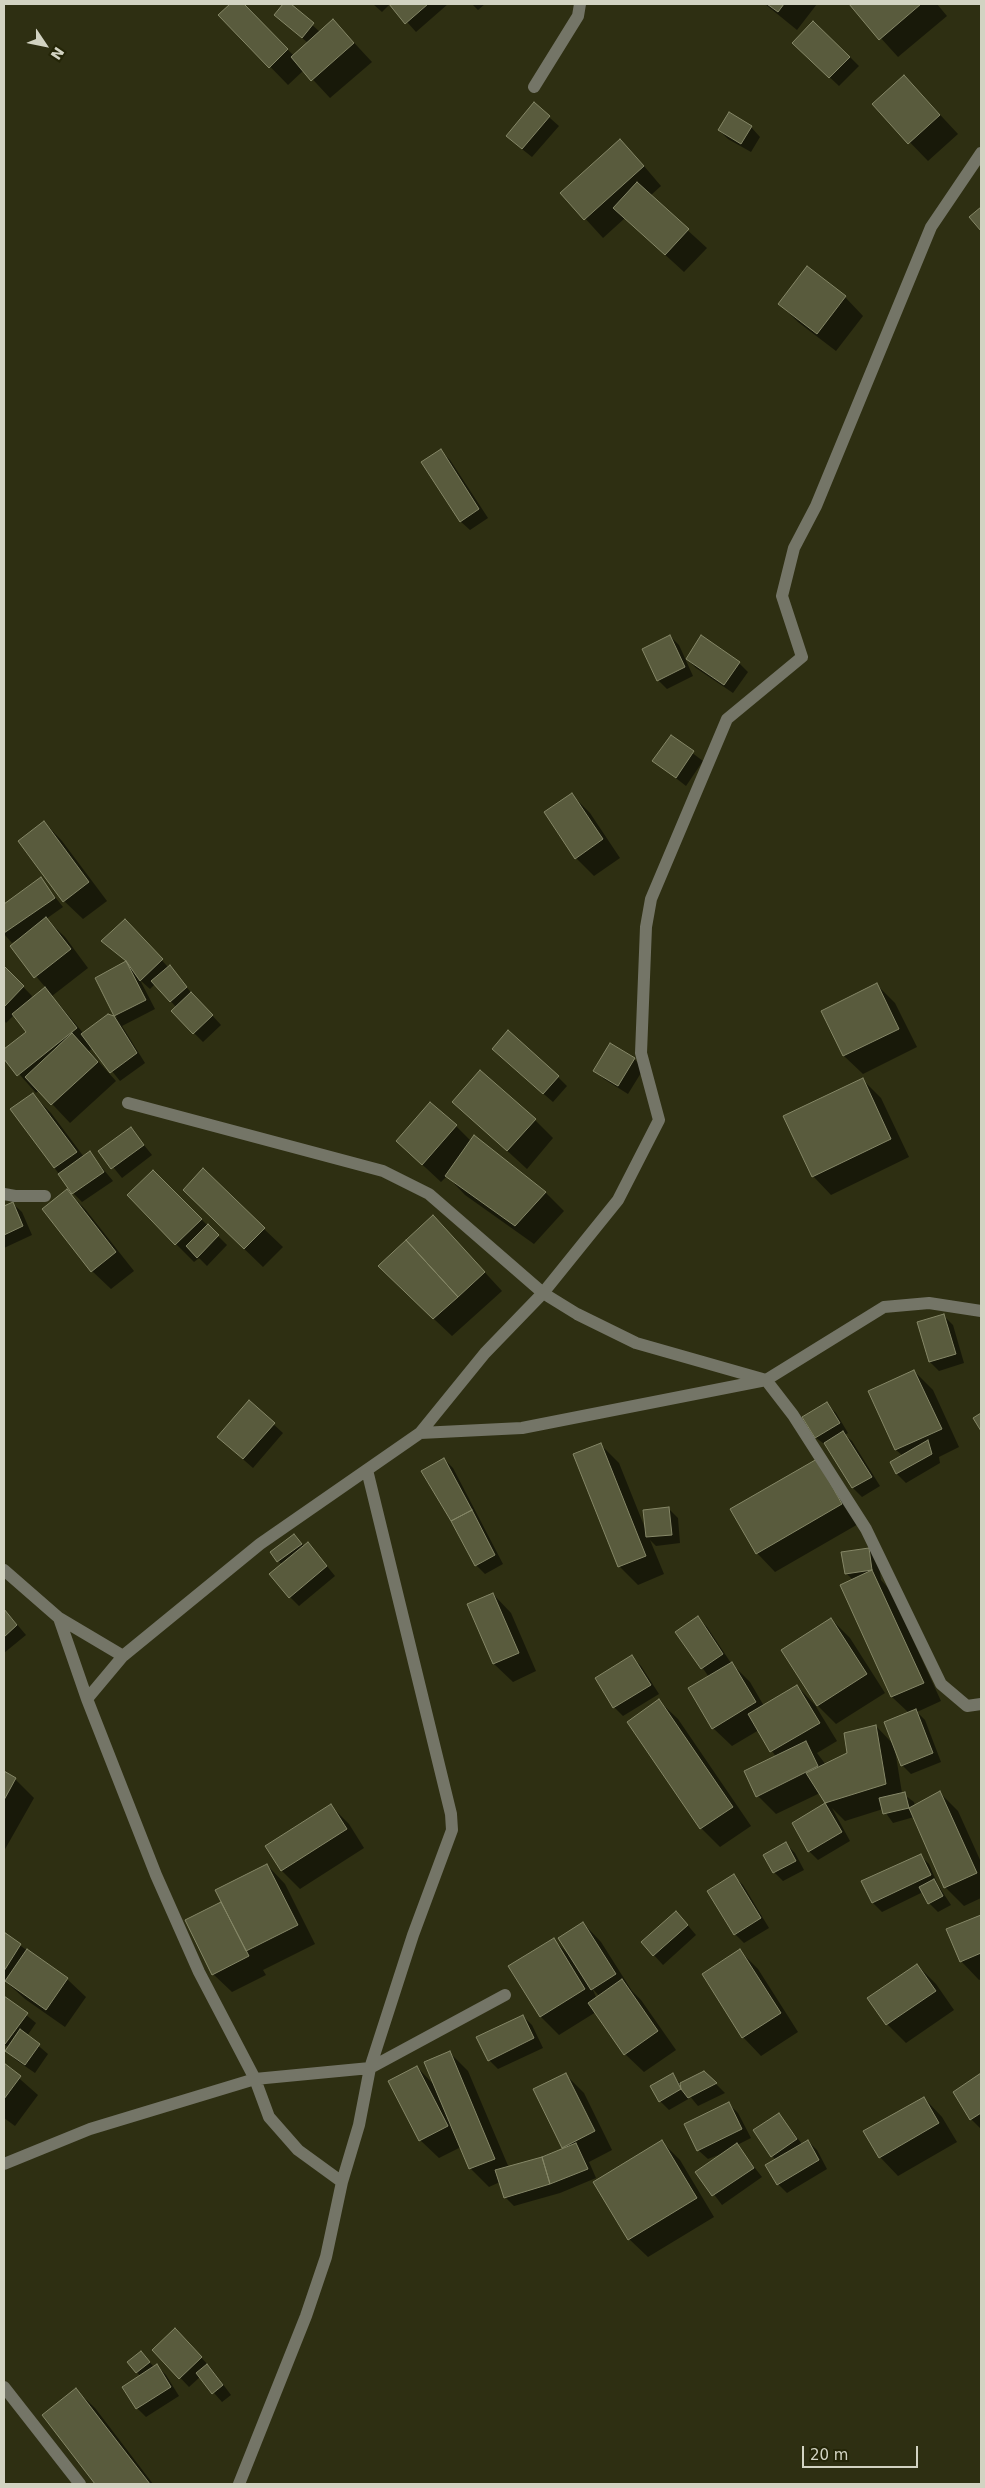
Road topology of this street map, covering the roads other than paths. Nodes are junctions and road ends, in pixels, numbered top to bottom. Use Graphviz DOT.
graph roads {
  1 [pos="580,4"];
  2 [pos="534,86"];
  3 [pos="981,153"];
  4 [pos="128,1103"];
  5 [pos="4,1194"];
  6 [pos="46,1196"];
  7 [pos="543,1293"];
  8 [pos="981,1311"];
  9 [pos="766,1380"];
  10 [pos="420,1433"];
  11 [pos="368,1470"];
  12 [pos="4,1570"];
  13 [pos="59,1618"];
  14 [pos="123,1656"];
  15 [pos="88,1699"];
  16 [pos="981,1704"];
  17 [pos="505,1995"];
  18 [pos="370,2068"];
  19 [pos="255,2079"];
  20 [pos="4,2164"];
  21 [pos="342,2182"];
  22 [pos="4,2387"];
  23 [pos="80,2484"];
  24 [pos="239,2484"];
  1 -- 2 [label="street"];
  3 -- 7 [label="street"];
  4 -- 7 [label="street"];
  5 -- 6 [label="street"];
  7 -- 9 [label="street"];
  7 -- 10 [label="street"];
  8 -- 9 [label="street"];
  9 -- 10 [label="street"];
  9 -- 16 [label="street"];
  10 -- 11 [label="street"];
  11 -- 14 [label="street"];
  11 -- 18 [label="street"];
  12 -- 13 [label="street"];
  13 -- 14 [label="street"];
  13 -- 15 [label="street"];
  14 -- 15 [label="street"];
  15 -- 19 [label="street"];
  17 -- 18 [label="street"];
  18 -- 19 [label="street"];
  18 -- 21 [label="street"];
  19 -- 20 [label="street"];
  19 -- 21 [label="street"];
  21 -- 24 [label="street"];
  22 -- 23 [label="street"];
}
